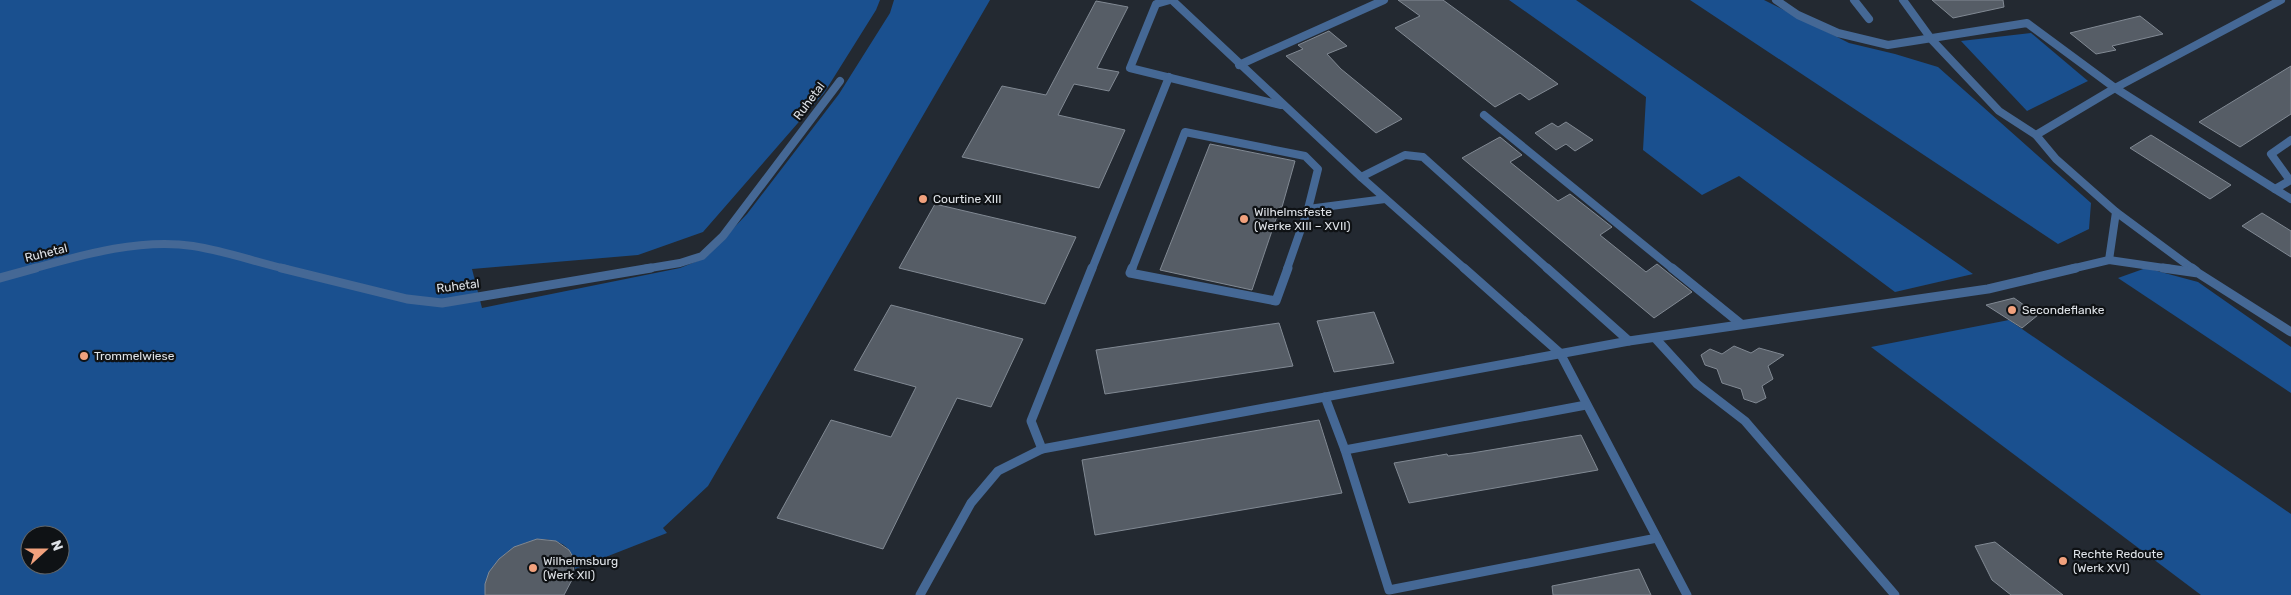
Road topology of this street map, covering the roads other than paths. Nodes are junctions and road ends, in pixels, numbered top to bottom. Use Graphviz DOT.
graph roads {
  1 [pos="1171,0"];
  2 [pos="1384,0"];
  3 [pos="1776,0"];
  4 [pos="1854,0"];
  5 [pos="1903,0"];
  6 [pos="2281,0"];
  7 [pos="1869,19"];
  8 [pos="1932,40"];
  9 [pos="1239,65"];
  10 [pos="1169,78"];
  11 [pos="840,81"];
  12 [pos="2115,88"];
  13 [pos="1283,106"];
  14 [pos="1484,115"];
  15 [pos="2036,135"];
  16 [pos="2291,140"];
  17 [pos="1361,177"];
  18 [pos="2290,180"];
  19 [pos="2275,189"];
  20 [pos="1385,199"];
  21 [pos="2291,199"];
  22 [pos="1308,209"];
  23 [pos="2116,212"];
  24 [pos="2109,260"];
  25 [pos="2198,273"];
  26 [pos="0,278"];
  27 [pos="1741,324"];
  28 [pos="2291,332"];
  29 [pos="1655,338"];
  30 [pos="1629,341"];
  31 [pos="1560,353"];
  32 [pos="1325,397"];
  33 [pos="1586,405"];
  34 [pos="1042,449"];
  35 [pos="1345,450"];
  36 [pos="1657,538"];
  37 [pos="1390,593"];
  38 [pos="920,595"];
  39 [pos="1687,595"];
  40 [pos="1895,595"];
  1 -- 9 [label="lane"];
  1 -- 10 [label="lane"];
  2 -- 9 [label="lane"];
  3 -- 8 [label="lane"];
  4 -- 7 [label="lane"];
  5 -- 8 [label="lane"];
  6 -- 12 [label="lane"];
  8 -- 12 [label="lane"];
  8 -- 15 [label="lane"];
  9 -- 13 [label="lane"];
  10 -- 13 [label="lane"];
  10 -- 34 [label="lane"];
  11 -- 26 [label="lane, Ruhetal"];
  12 -- 15 [label="lane"];
  12 -- 19 [label="lane"];
  13 -- 17 [label="lane"];
  14 -- 27 [label="lane"];
  15 -- 23 [label="lane"];
  16 -- 18 [label="lane"];
  17 -- 20 [label="lane"];
  17 -- 30 [label="lane"];
  18 -- 19 [label="lane"];
  19 -- 21 [label="lane"];
  20 -- 22 [label="lane"];
  20 -- 31 [label="lane"];
  22 -- 22 [label="lane"];
  23 -- 24 [label="lane"];
  23 -- 25 [label="lane"];
  24 -- 25 [label="lane"];
  24 -- 27 [label="lane"];
  25 -- 28 [label="lane"];
  27 -- 29 [label="lane"];
  29 -- 30 [label="lane"];
  29 -- 40 [label="lane"];
  30 -- 31 [label="lane"];
  31 -- 32 [label="lane"];
  31 -- 33 [label="lane"];
  32 -- 34 [label="lane"];
  32 -- 35 [label="lane"];
  33 -- 35 [label="lane"];
  33 -- 36 [label="lane"];
  34 -- 38 [label="lane"];
  35 -- 37 [label="lane"];
  36 -- 37 [label="lane"];
  36 -- 39 [label="lane"];
}
